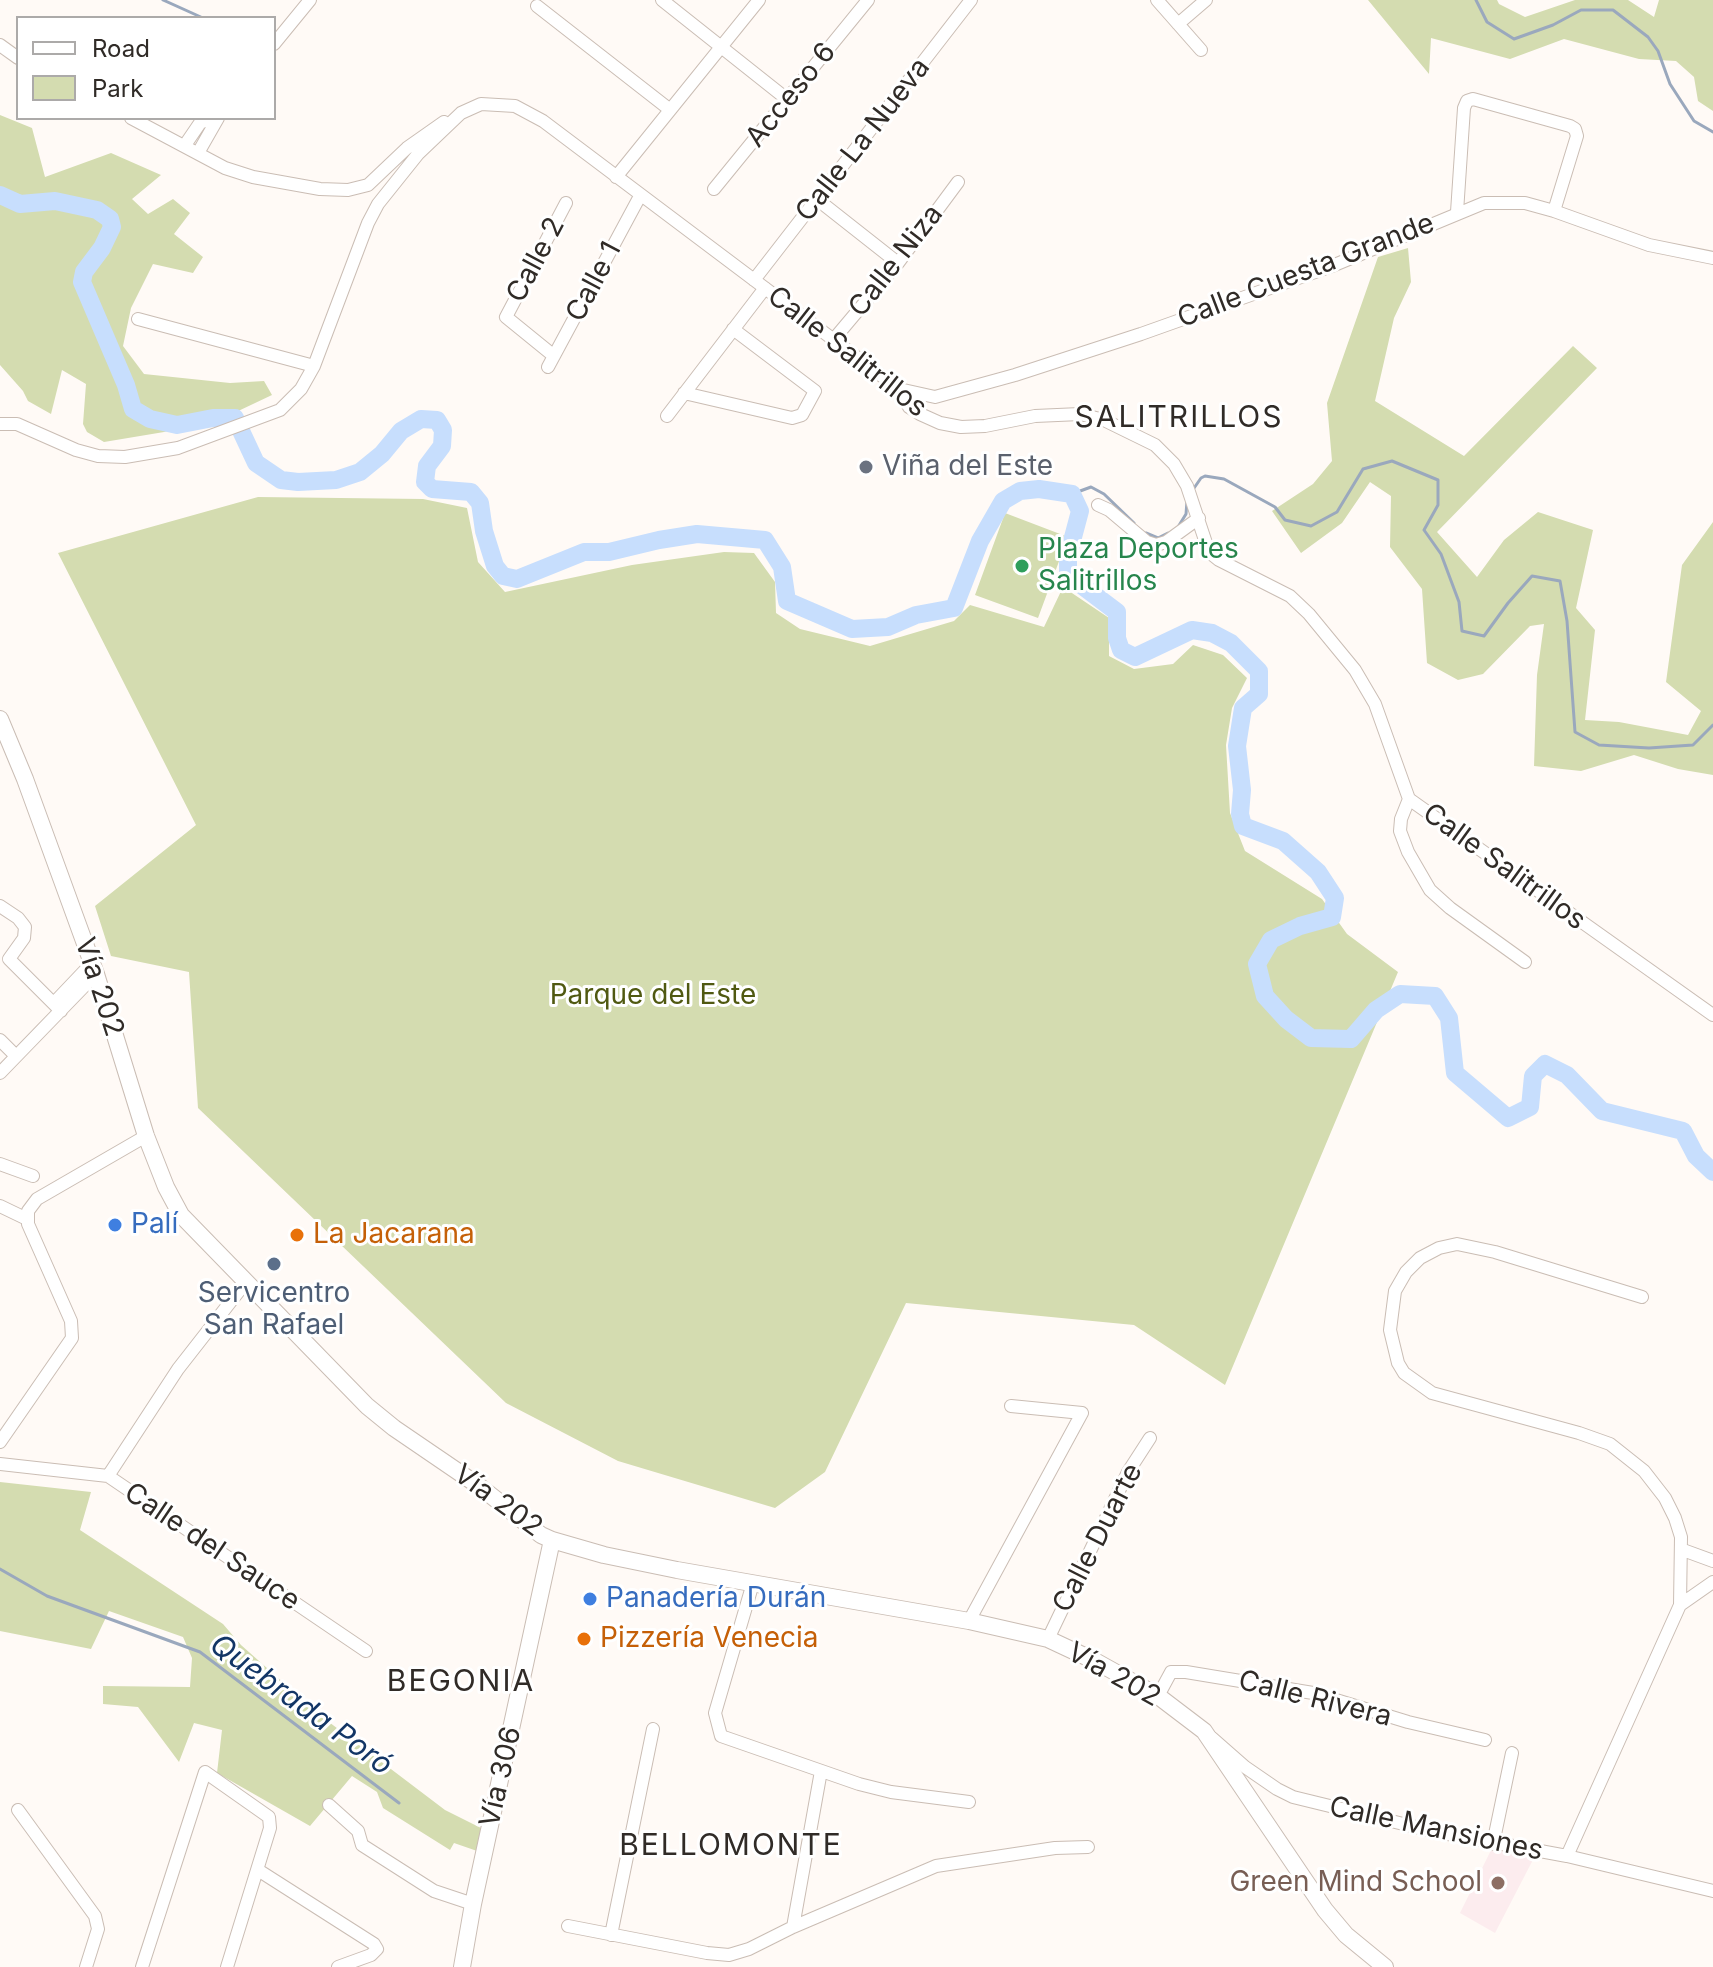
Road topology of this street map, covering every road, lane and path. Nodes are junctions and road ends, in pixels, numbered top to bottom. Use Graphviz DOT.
graph roads {
  1 [pos="310,0"];
  2 [pos="662,0"];
  3 [pos="759,0"];
  4 [pos="868,0"];
  5 [pos="971,0"];
  6 [pos="1157,0"];
  7 [pos="1206,0"];
  8 [pos="537,6"];
  9 [pos="1178,24"];
  10 [pos="276,42"];
  11 [pos="721,46"];
  12 [pos="1201,50"];
  13 [pos="788,100"];
  14 [pos="669,109"];
  15 [pos="461,113"];
  16 [pos="135,120"];
  17 [pos="207,120"];
  18 [pos="217,120"];
  19 [pos="185,145"];
  20 [pos="198,153"];
  21 [pos="616,177"];
  22 [pos="958,182"];
  23 [pos="714,189"];
  24 [pos="640,196"];
  25 [pos="818,200"];
  26 [pos="566,203"];
  27 [pos="1554,211"];
  28 [pos="1457,212"];
  29 [pos="1713,258"];
  30 [pos="898,263"];
  31 [pos="759,284"];
  32 [pos="506,317"];
  33 [pos="138,319"];
  34 [pos="733,329"];
  35 [pos="834,339"];
  36 [pos="314,366"];
  37 [pos="899,389"];
  38 [pos="684,393"];
  39 [pos="667,416"];
  40 [pos="0,424"];
  41 [pos="1098,505"];
  42 [pos="1198,512"];
  43 [pos="0,719"];
  44 [pos="4,744"];
  45 [pos="1409,799"];
  46 [pos="0,906"];
  47 [pos="1525,962"];
  48 [pos="94,969"];
  49 [pos="57,1007"];
  50 [pos="1713,1015"];
  51 [pos="0,1040"];
  52 [pos="16,1056"];
  53 [pos="0,1073"];
  54 [pos="146,1136"];
  55 [pos="0,1164"];
  56 [pos="33,1176"];
  57 [pos="0,1206"];
  58 [pos="27,1219"];
  59 [pos="246,1282"];
  60 [pos="1642,1297"];
  61 [pos="1011,1406"];
  62 [pos="1150,1438"];
  63 [pos="0,1442"];
  64 [pos="0,1464"];
  65 [pos="108,1476"];
  66 [pos="552,1540"];
  67 [pos="1683,1550"];
  68 [pos="1713,1561"];
  69 [pos="1713,1582"];
  70 [pos="753,1583"];
  71 [pos="1680,1605"];
  72 [pos="969,1621"];
  73 [pos="1048,1639"];
  74 [pos="366,1651"];
  75 [pos="1158,1696"];
  76 [pos="653,1729"];
  77 [pos="1204,1731"];
  78 [pos="1485,1740"];
  79 [pos="1512,1753"];
  80 [pos="821,1771"];
  81 [pos="969,1802"];
  82 [pos="329,1805"];
  83 [pos="18,1810"];
  84 [pos="1493,1844"];
  85 [pos="1088,1847"];
  86 [pos="1567,1856"];
  87 [pos="258,1870"];
  88 [pos="1713,1891"];
  89 [pos="473,1904"];
  90 [pos="568,1926"];
  91 [pos="793,1927"];
  92 [pos="611,1935"];
  93 [pos="86,1967"];
  94 [pos="142,1967"];
  95 [pos="227,1967"];
  96 [pos="338,1967"];
  97 [pos="462,1967"];
  98 [pos="1385,1967"];
  1 -- 10 [label="street"];
  2 -- 11 [label="street"];
  3 -- 11 [label="street"];
  4 -- 13 [label="street, Acceso 6"];
  5 -- 25 [label="street, Calle La Nueva"];
  6 -- 9 [label="street"];
  7 -- 9 [label="street"];
  8 -- 14 [label="street"];
  9 -- 12 [label="street"];
  11 -- 13 [label="street"];
  11 -- 14 [label="street"];
  13 -- 23 [label="street, Acceso 6"];
  14 -- 21 [label="street"];
  15 -- 20 [label="street"];
  15 -- 21 [label="street, Calle Salitrillos"];
  15 -- 36 [label="street"];
  16 -- 19 [label="street"];
  17 -- 19 [label="street"];
  18 -- 20 [label="street"];
  19 -- 20 [label="street"];
  21 -- 24 [label="street, Calle Salitrillos"];
  22 -- 30 [label="street, Calle Niza"];
  24 -- 31 [label="street, Calle Salitrillos"];
  24 -- 32 [label="street, Calle 1"];
  25 -- 30 [label="street"];
  25 -- 31 [label="street, Calle La Nueva"];
  26 -- 32 [label="street, Calle 2"];
  27 -- 28 [label="street, Calle Cuesta Grande"];
  27 -- 28 [label="street"];
  27 -- 29 [label="street, Calle Cuesta Grande"];
  28 -- 37 [label="street, Calle Cuesta Grande"];
  30 -- 35 [label="street, Calle Niza"];
  31 -- 34 [label="street, Calle La Nueva"];
  31 -- 35 [label="street, Calle Salitrillos"];
  33 -- 36 [label="street"];
  34 -- 38 [label="street, Calle La Nueva"];
  34 -- 38 [label="street"];
  35 -- 37 [label="street, Calle Salitrillos"];
  36 -- 40 [label="street"];
  37 -- 42 [label="street, Calle Salitrillos"];
  38 -- 39 [label="street, Calle La Nueva"];
  41 -- 42 [label="street"];
  42 -- 45 [label="street, Calle Salitrillos"];
  43 -- 44 [label="main road, Vía 202"];
  44 -- 48 [label="main road, Vía 202"];
  45 -- 47 [label="street"];
  45 -- 50 [label="street, Calle Salitrillos"];
  46 -- 49 [label="street"];
  48 -- 49 [label="street"];
  48 -- 54 [label="main road, Vía 202"];
  49 -- 52 [label="street"];
  51 -- 52 [label="street"];
  52 -- 53 [label="street"];
  54 -- 58 [label="street"];
  54 -- 59 [label="main road, Vía 202"];
  55 -- 56 [label="street"];
  57 -- 58 [label="street"];
  58 -- 63 [label="street"];
  59 -- 65 [label="street"];
  59 -- 66 [label="main road, Vía 202"];
  60 -- 67 [label="street"];
  61 -- 72 [label="street"];
  62 -- 73 [label="street, Calle Duarte"];
  64 -- 65 [label="street, Calle del Sauce"];
  65 -- 74 [label="street, Calle del Sauce"];
  66 -- 70 [label="main road, Vía 202"];
  66 -- 89 [label="main road, Vía 306"];
  67 -- 68 [label="street"];
  67 -- 71 [label="street"];
  69 -- 71 [label="street"];
  70 -- 72 [label="main road, Vía 202"];
  70 -- 80 [label="street"];
  71 -- 86 [label="street, Calle Mansiones"];
  72 -- 73 [label="main road, Vía 202"];
  73 -- 75 [label="main road, Vía 202"];
  75 -- 77 [label="main road, Vía 202"];
  75 -- 78 [label="street, Calle Rivera"];
  76 -- 92 [label="street"];
  77 -- 84 [label="street, Calle Mansiones"];
  77 -- 98 [label="main road, Vía 202"];
  79 -- 84 [label="street"];
  80 -- 81 [label="street"];
  80 -- 91 [label="street"];
  82 -- 89 [label="street"];
  83 -- 93 [label="street"];
  84 -- 86 [label="street, Calle Mansiones"];
  85 -- 91 [label="street"];
  86 -- 88 [label="street"];
  87 -- 94 [label="street"];
  87 -- 95 [label="street"];
  87 -- 96 [label="street"];
  89 -- 97 [label="main road, Vía 306"];
  90 -- 92 [label="street"];
  91 -- 92 [label="street"];
}
